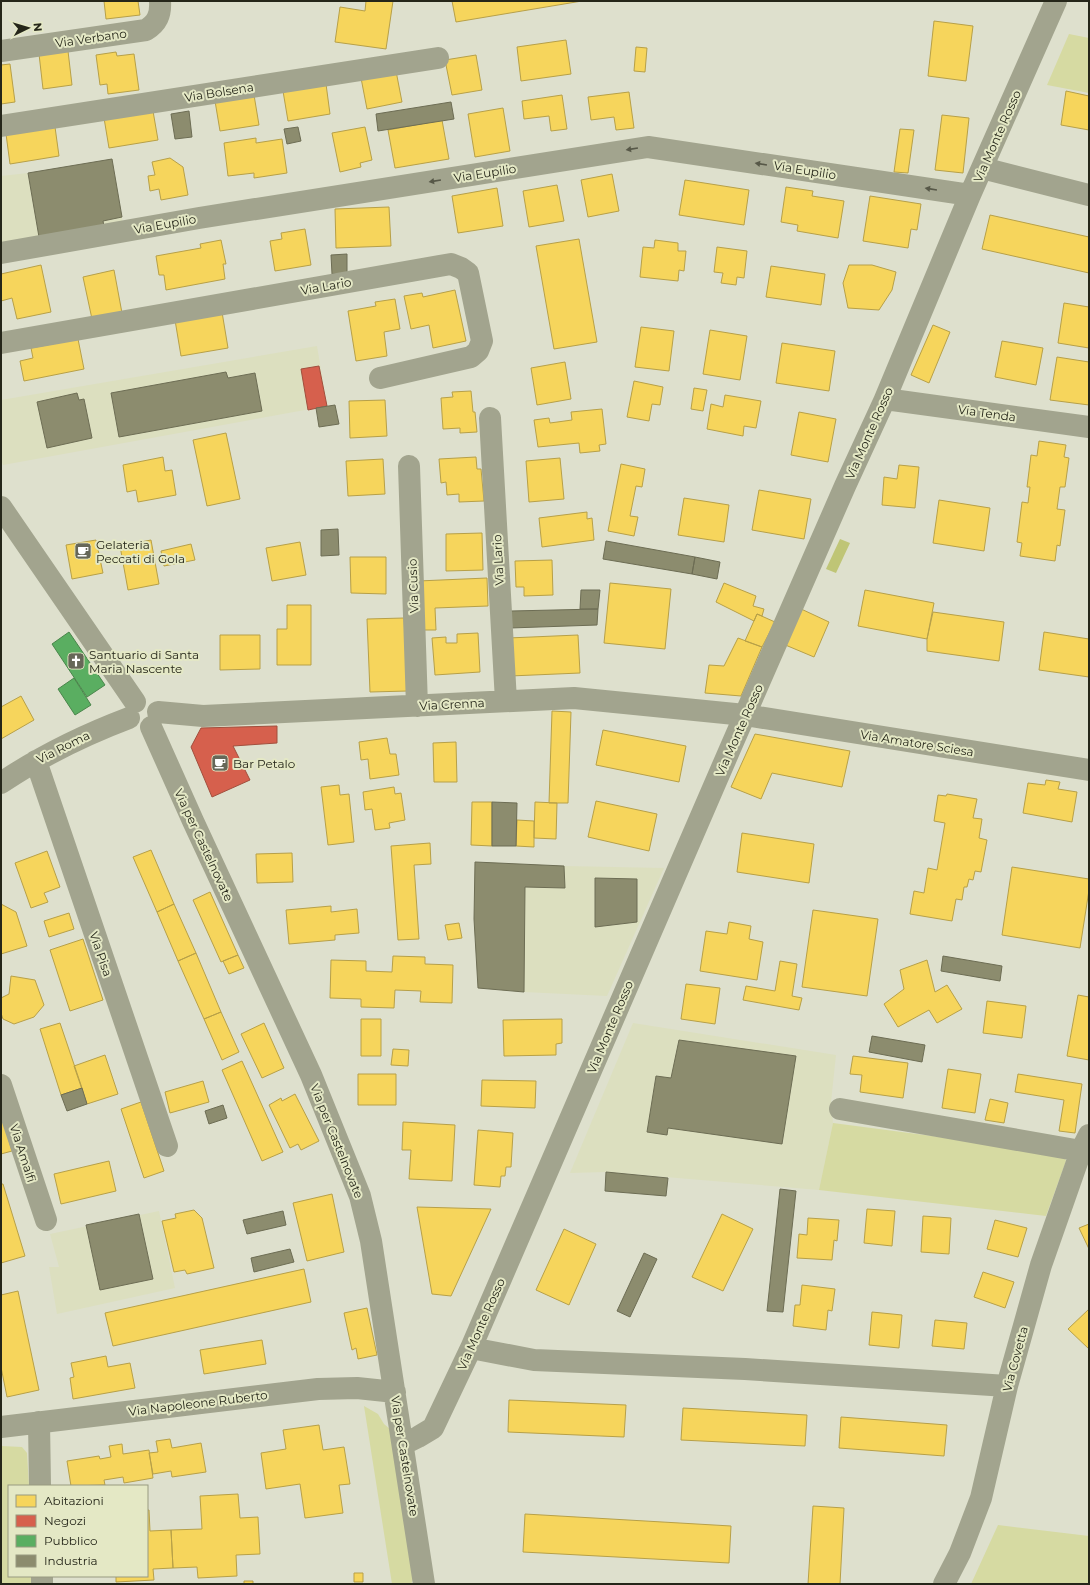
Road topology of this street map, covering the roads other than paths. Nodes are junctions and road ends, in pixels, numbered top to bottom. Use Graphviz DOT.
graph roads {
  1 [pos="160,1"];
  2 [pos="1056,1"];
  3 [pos="1,51"];
  4 [pos="438,58"];
  5 [pos="1,126"];
  6 [pos="982,168"];
  7 [pos="970,195"];
  8 [pos="1089,195"];
  9 [pos="1,253"];
  10 [pos="1,343"];
  11 [pos="380,378"];
  12 [pos="885,399"];
  13 [pos="490,418"];
  14 [pos="1089,427"];
  15 [pos="409,466"];
  16 [pos="1,507"];
  17 [pos="506,701"];
  18 [pos="417,706"];
  19 [pos="132,710"];
  20 [pos="745,715"];
  21 [pos="155,720"];
  22 [pos="36,761"];
  23 [pos="1089,770"];
  24 [pos="1,783"];
  25 [pos="1,1085"];
  26 [pos="840,1109"];
  27 [pos="1085,1143"];
  28 [pos="166,1146"];
  29 [pos="46,1220"];
  30 [pos="471,1348"];
  31 [pos="1008,1386"];
  32 [pos="395,1392"];
  33 [pos="39,1422"];
  34 [pos="1,1427"];
  35 [pos="404,1444"];
  36 [pos="40,1485"];
  37 [pos="424,1584"];
  38 [pos="944,1584"];
  1 -- 3 [label="street, Via Verbano"];
  2 -- 6 [label="street, Via Monte Rosso"];
  4 -- 5 [label="street, Via Bolsena"];
  6 -- 7 [label="street, Via Monte Rosso"];
  6 -- 8 [label="street"];
  7 -- 9 [label="street, Via Eupilio, one-way"];
  7 -- 12 [label="street, Via Monte Rosso"];
  10 -- 11 [label="street, Via Lario"];
  12 -- 14 [label="street, Via Tenda"];
  12 -- 20 [label="street, Via Monte Rosso"];
  13 -- 17 [label="street, Via Lario"];
  15 -- 18 [label="street, Via Cusio"];
  16 -- 19 [label="street"];
  17 -- 18 [label="street, Via Crenna"];
  17 -- 20 [label="street, Via Crenna"];
  18 -- 21 [label="street, Via Crenna"];
  19 -- 21 [label="street"];
  19 -- 22 [label="street, Via Roma"];
  20 -- 23 [label="street, Via Amatore Sciesa"];
  20 -- 30 [label="street, Via Monte Rosso"];
  21 -- 32 [label="street, Via per Castelnovate"];
  22 -- 24 [label="street, Via Roma"];
  22 -- 28 [label="street, Via Pisa"];
  25 -- 29 [label="street, Via Amalfi"];
  26 -- 27 [label="street"];
  27 -- 31 [label="street, Via Covetta"];
  30 -- 31 [label="street"];
  30 -- 35 [label="street, Via Monte Rosso"];
  31 -- 38 [label="street, Via Covetta"];
  32 -- 33 [label="street, Via Napoleone Ruberto"];
  32 -- 35 [label="street, Via per Castelnovate"];
  33 -- 34 [label="street, Via Napoleone Ruberto"];
  33 -- 36 [label="street"];
  35 -- 37 [label="street, Via per Castelnovate"];
}
